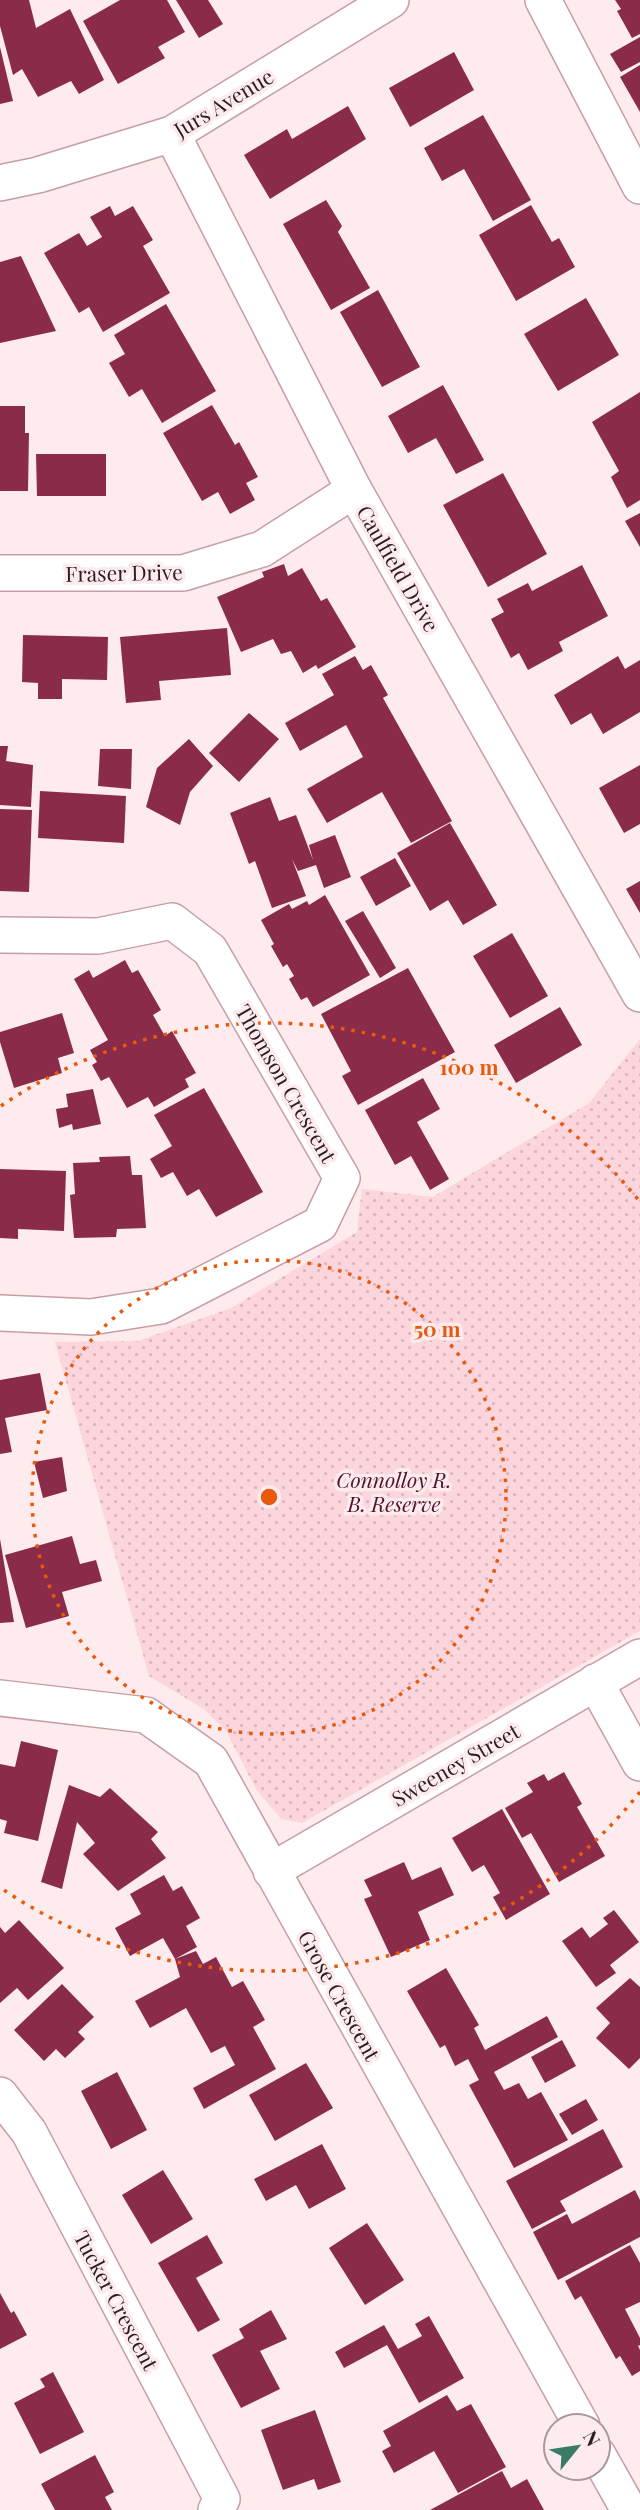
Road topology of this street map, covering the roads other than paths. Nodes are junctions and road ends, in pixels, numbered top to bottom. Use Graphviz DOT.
graph roads {
  1 [pos="391,0"];
  2 [pos="543,0"];
  3 [pos="172,134"];
  4 [pos="0,183"];
  5 [pos="640,186"];
  6 [pos="354,490"];
  7 [pos="0,573"];
  8 [pos="0,935"];
  9 [pos="640,995"];
  10 [pos="0,1313"];
  11 [pos="640,1657"];
  12 [pos="595,1682"];
  13 [pos="0,1698"];
  14 [pos="640,1763"];
  15 [pos="271,1871"];
  16 [pos="0,2095"];
  17 [pos="574,2412"];
  18 [pos="612,2480"];
  19 [pos="216,2510"];
  20 [pos="629,2510"];
  1 -- 3 [label="street, Jurs Avenue"];
  2 -- 5 [label="street"];
  3 -- 4 [label="street, Jurs Avenue"];
  3 -- 6 [label="street, Caulfield Drive"];
  6 -- 7 [label="street, Fraser Drive"];
  6 -- 9 [label="street, Caulfield Drive"];
  8 -- 10 [label="street, Thomson Crescent"];
  11 -- 12 [label="street, Sweeney Street"];
  12 -- 14 [label="street"];
  12 -- 15 [label="street, Sweeney Street"];
  13 -- 15 [label="street, Grose Crescent"];
  15 -- 17 [label="street, Grose Crescent"];
  16 -- 19 [label="street, Tucker Crescent"];
  18 -- 20 [label="street"];
}
